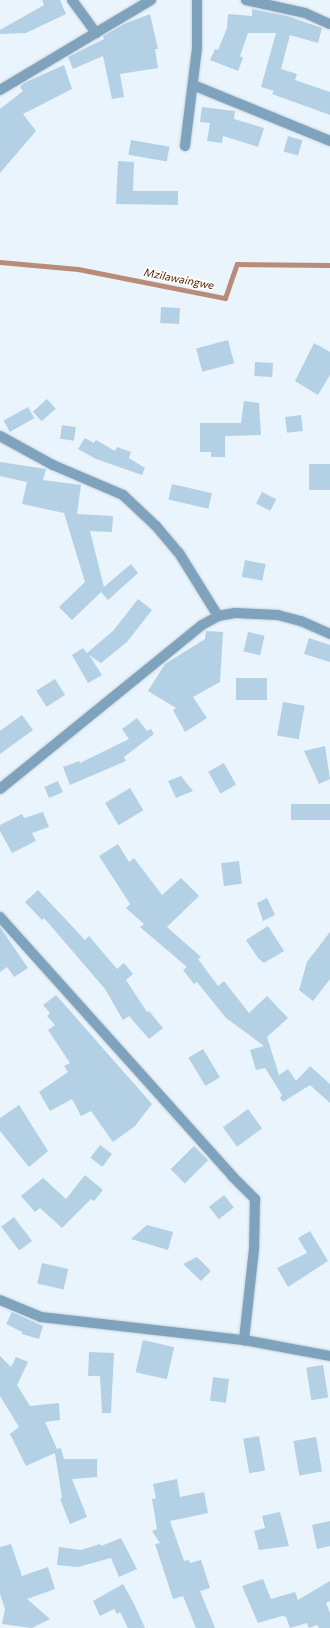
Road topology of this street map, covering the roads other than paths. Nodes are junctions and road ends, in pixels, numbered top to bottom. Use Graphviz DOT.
graph roads {
  1 [pos="72,0"];
  2 [pos="151,0"];
  3 [pos="198,0"];
  4 [pos="246,0"];
  5 [pos="330,24"];
  6 [pos="96,33"];
  7 [pos="193,85"];
  8 [pos="0,90"];
  9 [pos="330,141"];
  10 [pos="185,146"];
  11 [pos="0,436"];
  12 [pos="218,616"];
  13 [pos="330,634"];
  14 [pos="0,789"];
  15 [pos="0,917"];
  16 [pos="0,1300"];
  17 [pos="244,1340"];
  18 [pos="330,1356"];
  1 -- 6 [label="street"];
  2 -- 6 [label="street"];
  3 -- 7 [label="street"];
  4 -- 5 [label="street"];
  6 -- 8 [label="street"];
  7 -- 9 [label="street"];
  7 -- 10 [label="street"];
  11 -- 12 [label="street"];
  12 -- 13 [label="street"];
  12 -- 14 [label="street"];
  15 -- 17 [label="street"];
  16 -- 17 [label="street"];
  17 -- 18 [label="street"];
}
